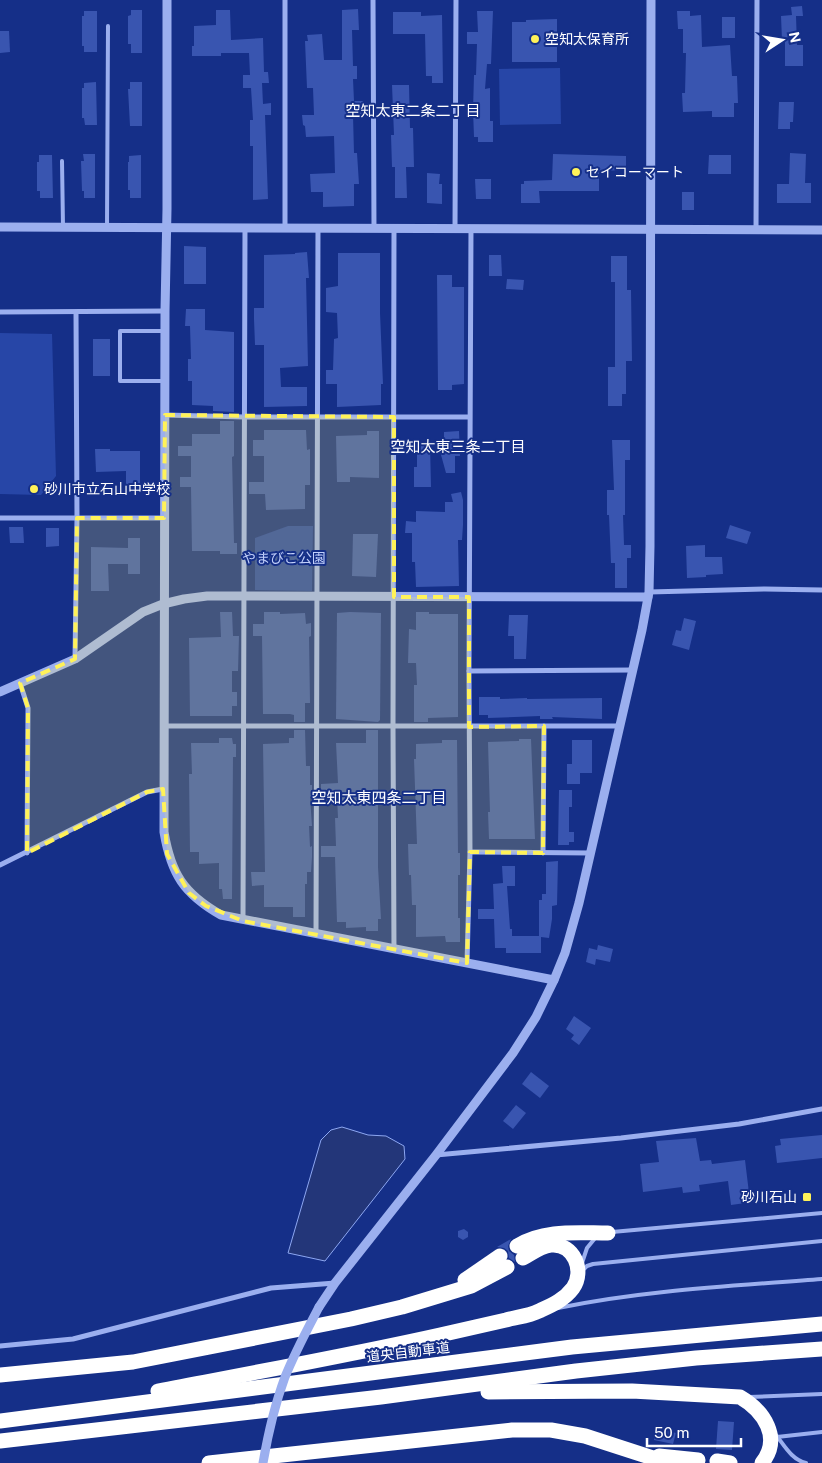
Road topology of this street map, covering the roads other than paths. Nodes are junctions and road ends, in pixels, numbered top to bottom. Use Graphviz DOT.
graph roads {
  1 [pos="167,0"];
  2 [pos="285,0"];
  3 [pos="373,0"];
  4 [pos="456,0"];
  5 [pos="651,0"];
  6 [pos="757,0"];
  7 [pos="108,26"];
  8 [pos="62,162"];
  9 [pos="0,227"];
  10 [pos="63,227"];
  11 [pos="107,227"];
  12 [pos="167,227"];
  13 [pos="245,228"];
  14 [pos="285,228"];
  15 [pos="318,228"];
  16 [pos="374,228"];
  17 [pos="394,228"];
  18 [pos="455,228"];
  19 [pos="471,228"];
  20 [pos="651,229"];
  21 [pos="756,230"];
  22 [pos="822,230"];
  23 [pos="165,310"];
  24 [pos="0,312"];
  25 [pos="76,312"];
  26 [pos="165,330"];
  27 [pos="165,381"];
  28 [pos="165,415"];
  29 [pos="245,417"];
  30 [pos="394,417"];
  31 [pos="469,417"];
  32 [pos="318,418"];
  33 [pos="0,518"];
  34 [pos="77,518"];
  35 [pos="164,518"];
  36 [pos="822,590"];
  37 [pos="648,594"];
  38 [pos="245,597"];
  39 [pos="318,597"];
  40 [pos="394,597"];
  41 [pos="469,597"];
  42 [pos="163,604"];
  43 [pos="75,659"];
  44 [pos="632,670"];
  45 [pos="469,671"];
  46 [pos="20,683"];
  47 [pos="0,692"];
  48 [pos="164,726"];
  49 [pos="244,726"];
  50 [pos="318,726"];
  51 [pos="393,726"];
  52 [pos="544,726"];
  53 [pos="620,726"];
  54 [pos="469,727"];
  55 [pos="164,789"];
  56 [pos="470,852"];
  57 [pos="590,852"];
  58 [pos="27,853"];
  59 [pos="543,853"];
  60 [pos="0,865"];
  61 [pos="243,921"];
  62 [pos="316,934"];
  63 [pos="394,950"];
  64 [pos="467,963"];
  65 [pos="554,980"];
  66 [pos="822,1108"];
  67 [pos="436,1155"];
  68 [pos="822,1213"];
  69 [pos="608,1233"];
  70 [pos="822,1241"];
  71 [pos="504,1262"];
  72 [pos="578,1278"];
  73 [pos="822,1279"];
  74 [pos="335,1283"];
  75 [pos="534,1313"];
  76 [pos="822,1324"];
  77 [pos="0,1346"];
  78 [pos="822,1349"];
  79 [pos="0,1375"];
  80 [pos="822,1394"];
  81 [pos="382,1397"];
  82 [pos="740,1397"];
  83 [pos="6,1420"];
  84 [pos="764,1420"];
  85 [pos="822,1432"];
  86 [pos="777,1436"];
  87 [pos="0,1441"];
  88 [pos="640,1454"];
  89 [pos="698,1460"];
  90 [pos="209,1463"];
  91 [pos="263,1463"];
  92 [pos="668,1463"];
  93 [pos="762,1463"];
  94 [pos="806,1463"];
  1 -- 12 [label="street"];
  2 -- 14 [label="street"];
  3 -- 16 [label="street"];
  4 -- 18 [label="street"];
  5 -- 20 [label="street"];
  6 -- 21 [label="street"];
  7 -- 11 [label="lane"];
  8 -- 10 [label="lane"];
  9 -- 10 [label="street"];
  10 -- 11 [label="street"];
  11 -- 12 [label="street"];
  12 -- 13 [label="street"];
  12 -- 23 [label="street"];
  13 -- 14 [label="street"];
  13 -- 29 [label="street"];
  14 -- 15 [label="street"];
  15 -- 16 [label="street"];
  15 -- 32 [label="street"];
  16 -- 17 [label="street"];
  17 -- 18 [label="street"];
  17 -- 30 [label="street"];
  18 -- 19 [label="street"];
  19 -- 20 [label="street"];
  19 -- 31 [label="street"];
  20 -- 21 [label="street"];
  20 -- 37 [label="street"];
  21 -- 22 [label="street"];
  23 -- 25 [label="street"];
  23 -- 26 [label="street"];
  24 -- 25 [label="street"];
  25 -- 34 [label="street"];
  26 -- 27 [label="street"];
  26 -- 27 [label="lane"];
  27 -- 28 [label="street"];
  28 -- 29 [label="street"];
  28 -- 35 [label="street"];
  29 -- 32 [label="street"];
  29 -- 38 [label="street"];
  30 -- 31 [label="street"];
  30 -- 32 [label="street"];
  30 -- 40 [label="street"];
  31 -- 41 [label="street"];
  32 -- 39 [label="street"];
  33 -- 34 [label="street"];
  34 -- 35 [label="street"];
  34 -- 43 [label="street"];
  35 -- 42 [label="street"];
  36 -- 37 [label="street"];
  37 -- 41 [label="street"];
  37 -- 44 [label="street"];
  38 -- 39 [label="street"];
  38 -- 42 [label="street"];
  38 -- 49 [label="street"];
  39 -- 40 [label="street"];
  39 -- 50 [label="street"];
  40 -- 41 [label="street"];
  40 -- 51 [label="street"];
  41 -- 45 [label="street"];
  42 -- 43 [label="street"];
  42 -- 48 [label="street"];
  43 -- 46 [label="street"];
  44 -- 45 [label="street"];
  44 -- 53 [label="street"];
  45 -- 54 [label="street"];
  46 -- 47 [label="street"];
  46 -- 58 [label="street"];
  48 -- 49 [label="street"];
  48 -- 55 [label="street"];
  49 -- 50 [label="street"];
  49 -- 61 [label="street"];
  50 -- 51 [label="street"];
  50 -- 62 [label="street"];
  51 -- 54 [label="street"];
  51 -- 63 [label="street"];
  52 -- 53 [label="street"];
  52 -- 54 [label="street"];
  52 -- 59 [label="street"];
  53 -- 57 [label="street"];
  54 -- 56 [label="street"];
  55 -- 58 [label="street"];
  55 -- 61 [label="street"];
  56 -- 59 [label="street"];
  56 -- 64 [label="street"];
  57 -- 59 [label="street"];
  57 -- 65 [label="street"];
  58 -- 60 [label="street"];
  61 -- 62 [label="street"];
  62 -- 63 [label="street"];
  63 -- 64 [label="street"];
  64 -- 65 [label="street"];
  65 -- 67 [label="street"];
  66 -- 67 [label="street"];
  67 -- 74 [label="street"];
  68 -- 69 [label="lane"];
  69 -- 72 [label="lane"];
  69 -- 72 [label="highway"];
  70 -- 72 [label="lane"];
  71 -- 79 [label="highway"];
  72 -- 75 [label="highway"];
  73 -- 75 [label="lane"];
  74 -- 77 [label="street"];
  74 -- 91 [label="street, bridge"];
  75 -- 83 [label="highway"];
  76 -- 83 [label="highway, 道央自動車道"];
  78 -- 81 [label="highway"];
  80 -- 82 [label="lane"];
  81 -- 82 [label="highway"];
  81 -- 87 [label="highway"];
  82 -- 84 [label="highway"];
  84 -- 86 [label="lane"];
  84 -- 93 [label="highway"];
  85 -- 86 [label="lane"];
  86 -- 94 [label="lane"];
  88 -- 89 [label="highway"];
  88 -- 90 [label="highway"];
  88 -- 92 [label="highway"];
}
